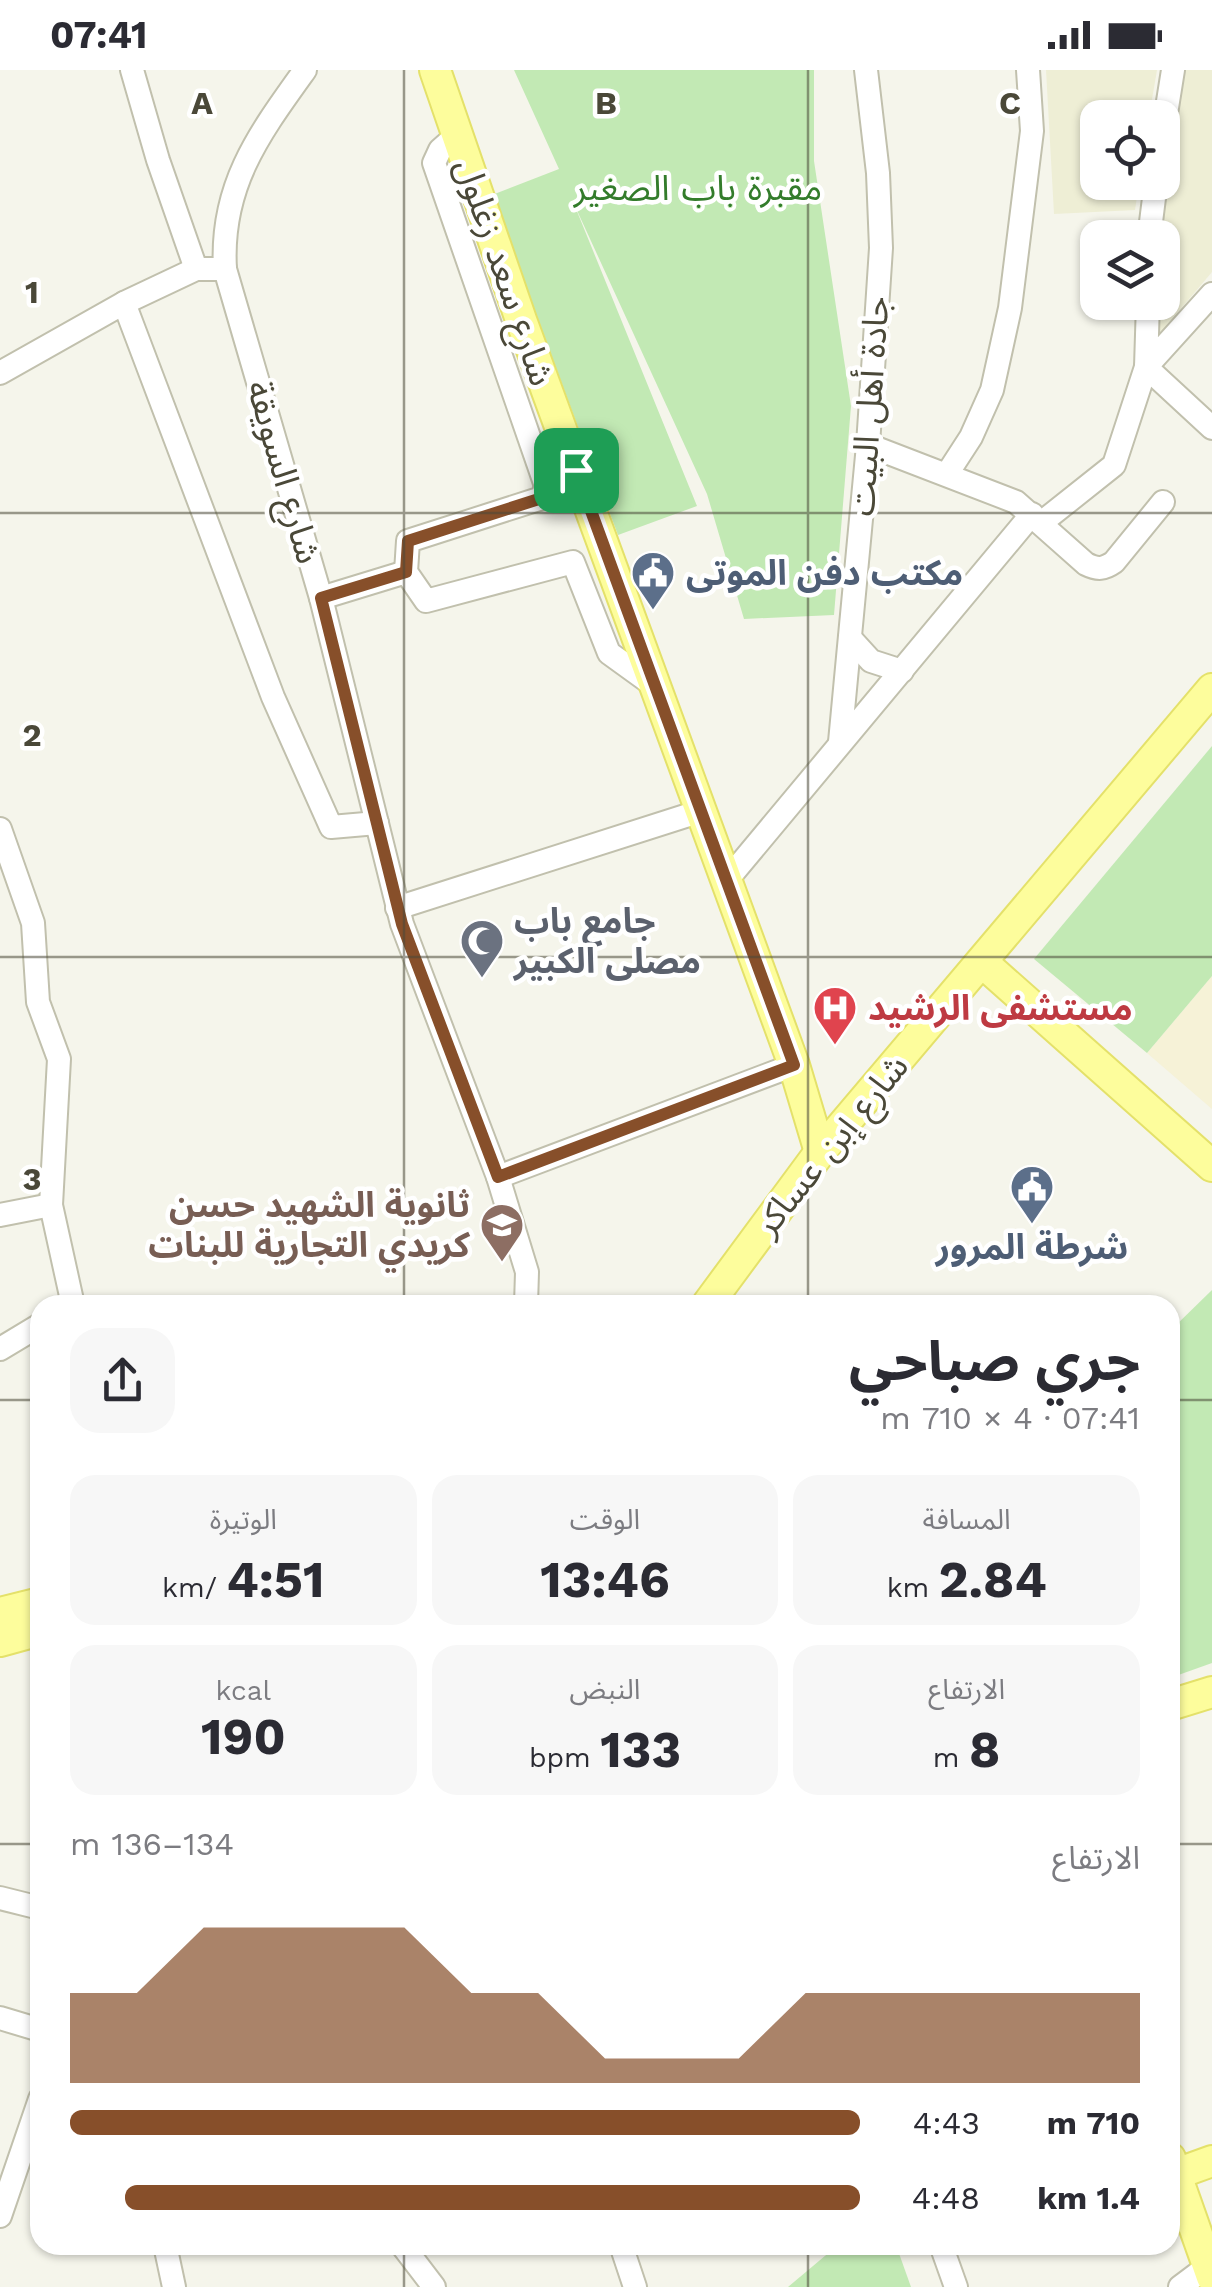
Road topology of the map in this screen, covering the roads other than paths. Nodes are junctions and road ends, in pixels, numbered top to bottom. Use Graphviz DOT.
graph roads {
  1 [pos="132,70"];
  2 [pos="306,70"];
  3 [pos="435,70"];
  4 [pos="866,70"];
  5 [pos="1028,70"];
  6 [pos="1173,70"];
  7 [pos="1168,100"];
  8 [pos="457,134"];
  9 [pos="196,269"];
  10 [pos="225,270"];
  11 [pos="1212,294"];
  12 [pos="124,303"];
  13 [pos="1147,320"];
  14 [pos="1146,367"];
  15 [pos="0,373"];
  16 [pos="1212,428"];
  17 [pos="868,445"];
  18 [pos="576,470"];
  19 [pos="947,474"];
  20 [pos="546,486"];
  21 [pos="1163,502"];
  22 [pos="1037,518"];
  23 [pos="406,572"];
  24 [pos="321,598"];
  25 [pos="850,638"];
  26 [pos="902,671"];
  27 [pos="1212,673"];
  28 [pos="656,687"];
  29 [pos="1212,689"];
  30 [pos="1201,706"];
  31 [pos="840,742"];
  32 [pos="702,810"];
  33 [pos="377,823"];
  34 [pos="0,830"];
  35 [pos="727,880"];
  36 [pos="397,908"];
  37 [pos="982,962"];
  38 [pos="794,1065"];
  39 [pos="820,1152"];
  40 [pos="1212,1166"];
  41 [pos="498,1177"];
  42 [pos="51,1205"];
  43 [pos="0,1215"];
  44 [pos="70,1295"];
  45 [pos="526,1295"];
  46 [pos="714,1295"];
  47 [pos="30,1330"];
  48 [pos="0,1349"];
  49 [pos="30,1606"];
  50 [pos="0,1613"];
  51 [pos="30,1633"];
  52 [pos="0,1641"];
  53 [pos="1212,1692"];
  54 [pos="1180,1703"];
  55 [pos="0,1898"];
  56 [pos="30,1906"];
  57 [pos="0,2018"];
  58 [pos="30,2027"];
  59 [pos="30,2128"];
  60 [pos="1212,2161"];
  61 [pos="1180,2165"];
  62 [pos="1180,2186"];
  63 [pos="0,2216"];
  64 [pos="167,2255"];
  65 [pos="410,2255"];
  66 [pos="625,2255"];
  67 [pos="945,2255"];
  68 [pos="1210,2272"];
  69 [pos="174,2287"];
  70 [pos="434,2287"];
  71 [pos="635,2287"];
  72 [pos="956,2287"];
  73 [pos="1180,2287"];
  1 -- 9 [label="street"];
  2 -- 10 [label="street, شارع السويقة"];
  3 -- 8 [label="main road, شارع سعد زغلول"];
  4 -- 17 [label="street, جادة أهل البيت"];
  5 -- 19 [label="street"];
  6 -- 7 [label="street"];
  8 -- 18 [label="main road, شارع سعد زغلول"];
  8 -- 20 [label="street"];
  9 -- 10 [label="street"];
  9 -- 12 [label="street"];
  10 -- 24 [label="street, شارع السويقة"];
  11 -- 14 [label="street"];
  12 -- 15 [label="street"];
  12 -- 33 [label="street"];
  13 -- 14 [label="street"];
  14 -- 16 [label="street"];
  14 -- 22 [label="street"];
  17 -- 19 [label="street"];
  17 -- 25 [label="street, جادة أهل البيت"];
  18 -- 20 [label="street"];
  18 -- 28 [label="main road, شارع سعد زغلول"];
  19 -- 22 [label="street"];
  20 -- 23 [label="street"];
  21 -- 22 [label="street"];
  22 -- 26 [label="street"];
  23 -- 24 [label="street"];
  23 -- 28 [label="street"];
  24 -- 33 [label="street, شارع السويقة"];
  25 -- 26 [label="street"];
  25 -- 31 [label="street, جادة أهل البيت"];
  26 -- 31 [label="street"];
  27 -- 30 [label="main road"];
  28 -- 32 [label="main road, شارع سعد زغلول"];
  29 -- 30 [label="main road"];
  30 -- 37 [label="main road, شارع إبن عساكر"];
  31 -- 35 [label="street"];
  32 -- 35 [label="main road, شارع سعد زغلول"];
  32 -- 36 [label="street"];
  33 -- 36 [label="street, شارع السويقة"];
  34 -- 42 [label="street"];
  35 -- 38 [label="main road, شارع سعد زغلول"];
  36 -- 41 [label="street, شارع السويقة"];
  37 -- 39 [label="main road, شارع إبن عساكر"];
  37 -- 40 [label="main road"];
  38 -- 39 [label="main road, شارع سعد زغلول"];
  38 -- 41 [label="street"];
  39 -- 46 [label="main road, شارع إبن عساكر"];
  41 -- 45 [label="street, شارع السويقة"];
  42 -- 43 [label="street"];
  42 -- 44 [label="street"];
  47 -- 48 [label="street"];
  49 -- 50 [label="main road"];
  51 -- 52 [label="main road"];
  53 -- 54 [label="main road"];
  55 -- 56 [label="street"];
  57 -- 58 [label="street"];
  59 -- 63 [label="street"];
  60 -- 61 [label="main road"];
  62 -- 68 [label="main road"];
  64 -- 69 [label="street"];
  65 -- 70 [label="street"];
  66 -- 71 [label="street"];
  67 -- 72 [label="street"];
  68 -- 73 [label="street"];
}
